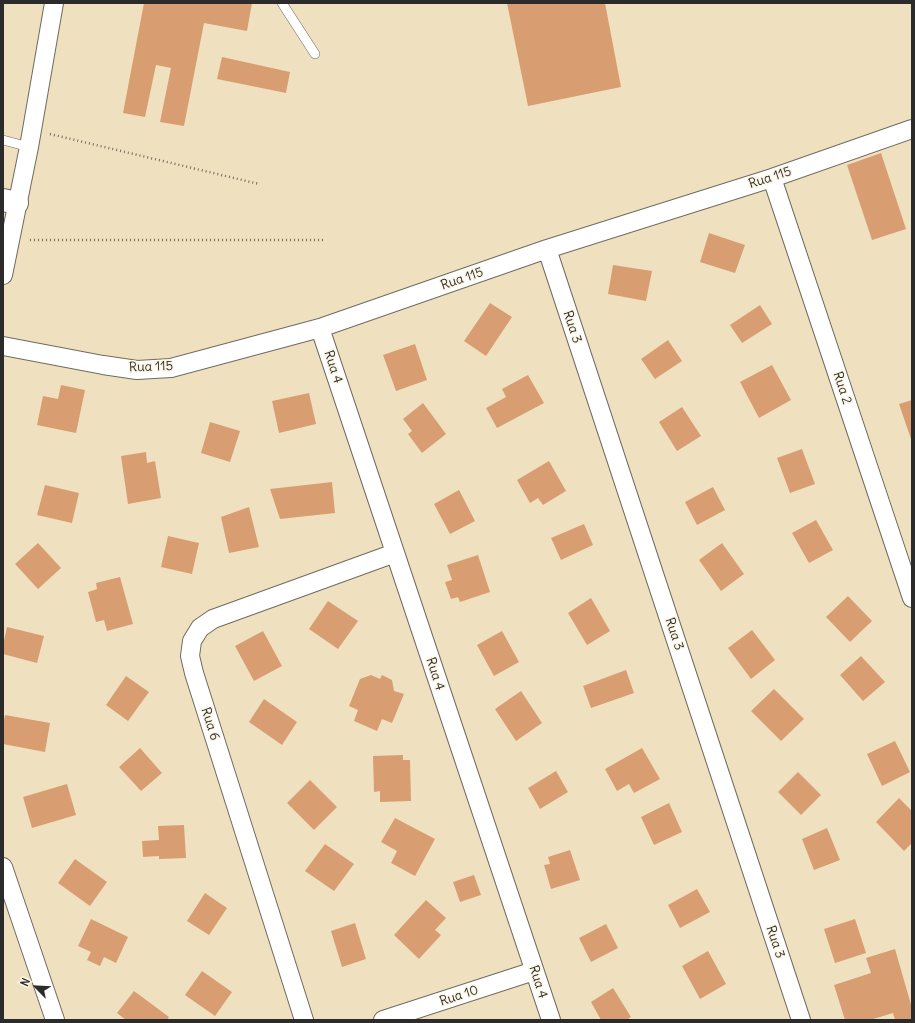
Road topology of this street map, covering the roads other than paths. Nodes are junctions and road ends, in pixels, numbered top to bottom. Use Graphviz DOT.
graph roads {
  1 [pos="54,3"];
  2 [pos="282,3"];
  3 [pos="315,54"];
  4 [pos="912,129"];
  5 [pos="30,138"];
  6 [pos="3,140"];
  7 [pos="772,178"];
  8 [pos="10,201"];
  9 [pos="547,249"];
  10 [pos="3,275"];
  11 [pos="320,328"];
  12 [pos="3,346"];
  13 [pos="395,553"];
  14 [pos="912,598"];
  15 [pos="4,874"];
  16 [pos="534,971"];
  17 [pos="55,1020"];
  18 [pos="304,1020"];
  19 [pos="383,1020"];
  20 [pos="550,1020"];
  21 [pos="801,1020"];
  1 -- 5 [label="street"];
  2 -- 3 [label="lane"];
  4 -- 7 [label="street, Rua 115"];
  5 -- 6 [label="lane"];
  5 -- 8 [label="street"];
  7 -- 9 [label="street, Rua 115"];
  7 -- 14 [label="street, Rua 2"];
  8 -- 10 [label="street"];
  9 -- 11 [label="street, Rua 115"];
  9 -- 21 [label="street, Rua 3"];
  11 -- 12 [label="street, Rua 115"];
  11 -- 13 [label="street, Rua 4"];
  13 -- 16 [label="street, Rua 4"];
  13 -- 18 [label="street, Rua 6"];
  15 -- 17 [label="street"];
  16 -- 19 [label="street, Rua 10"];
  16 -- 20 [label="street, Rua 4"];
}
